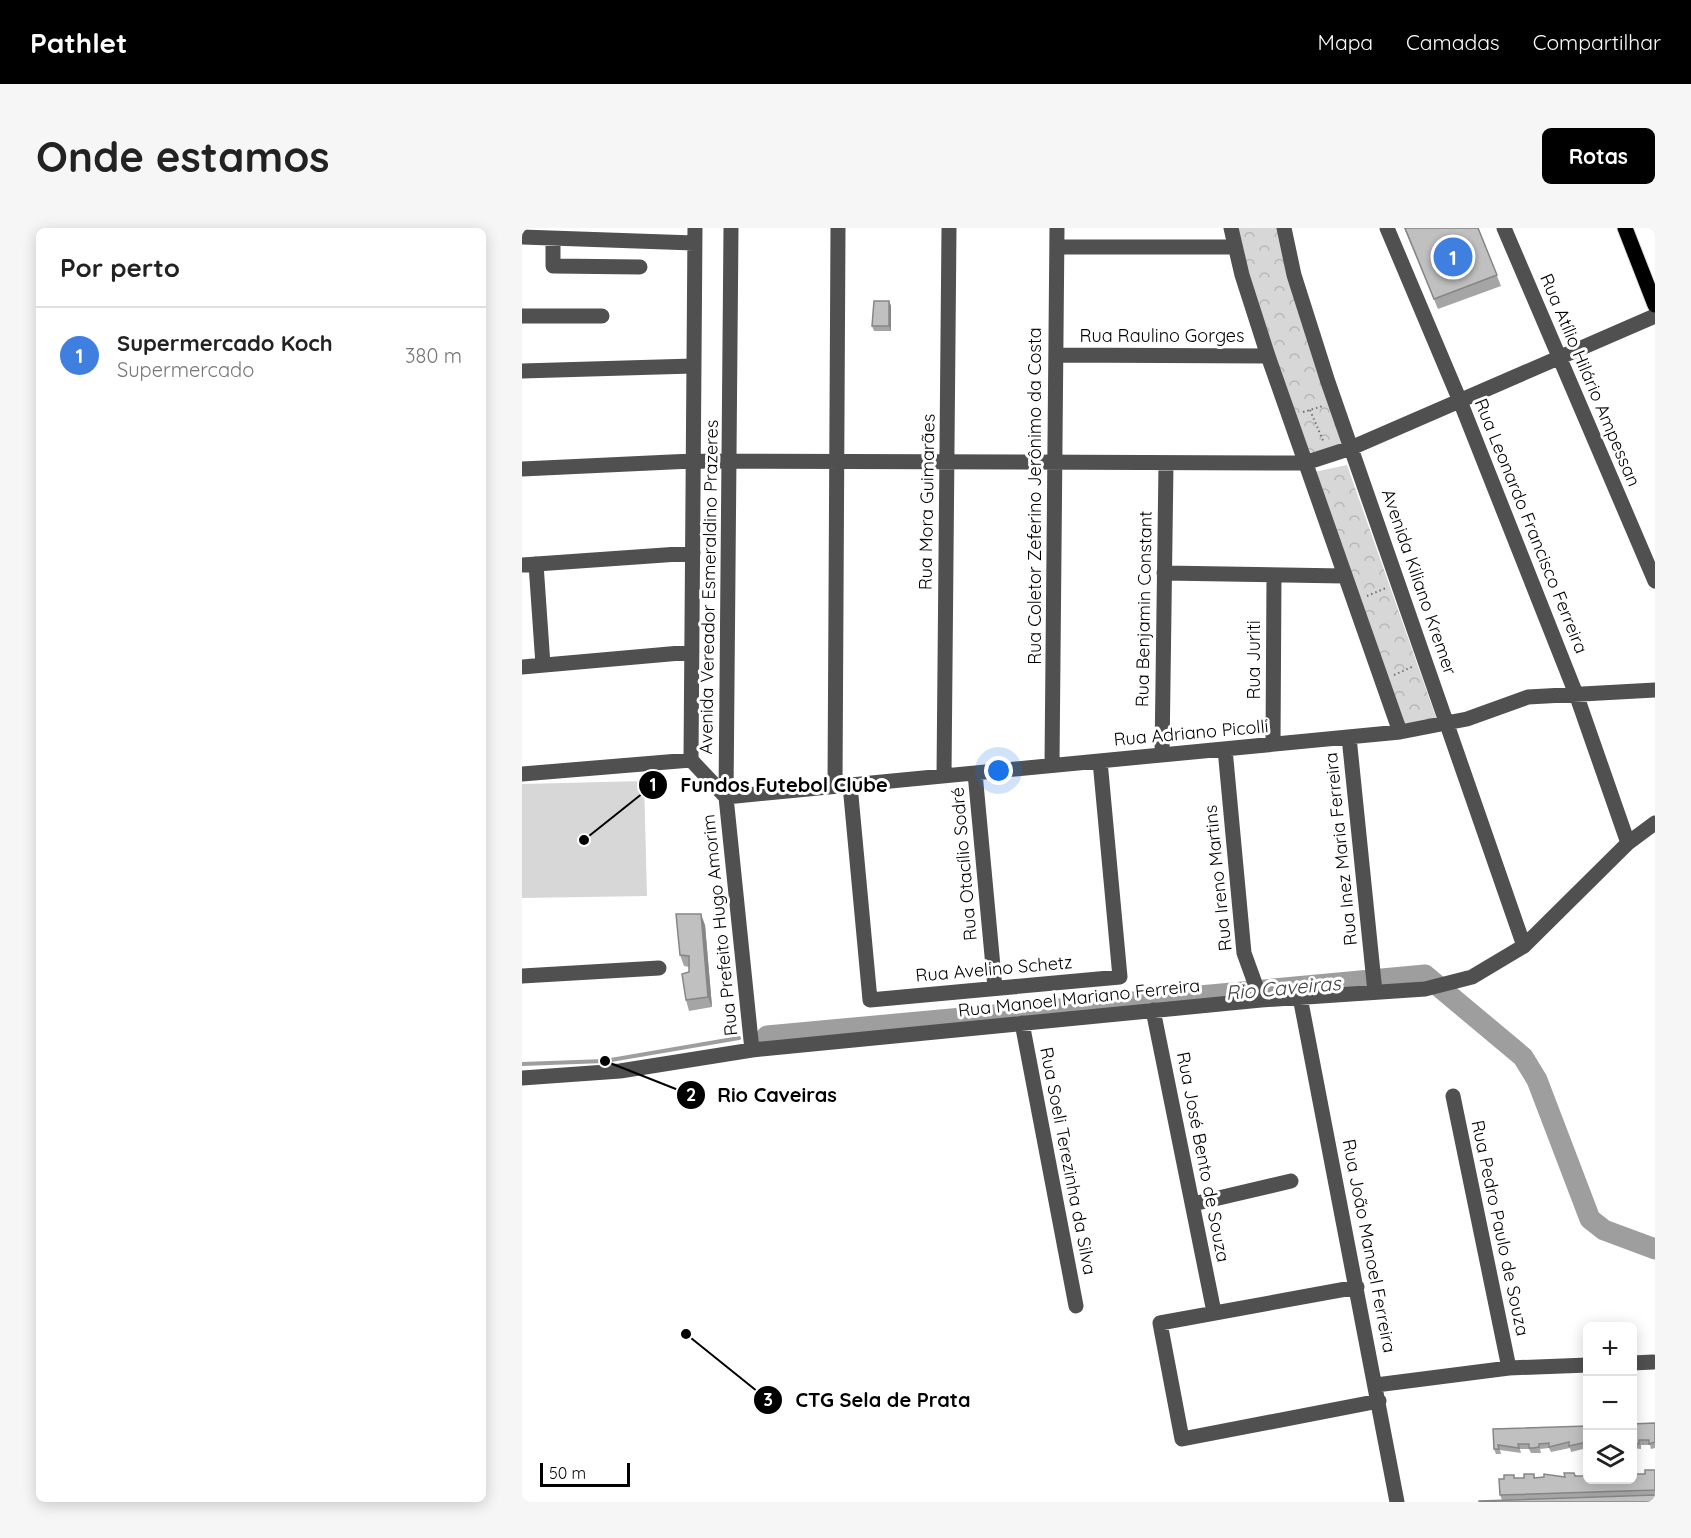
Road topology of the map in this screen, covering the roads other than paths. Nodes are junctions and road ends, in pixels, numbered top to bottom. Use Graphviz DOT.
graph roads {
  1 [pos="731,228"];
  2 [pos="838,228"];
  3 [pos="949,228"];
  4 [pos="1057,228"];
  5 [pos="1231,228"];
  6 [pos="1284,228"];
  7 [pos="1387,228"];
  8 [pos="1504,228"];
  9 [pos="1625,228"];
  10 [pos="695,236"];
  11 [pos="522,237"];
  12 [pos="553,240"];
  13 [pos="1057,246"];
  14 [pos="1235,247"];
  15 [pos="640,267"];
  16 [pos="1655,305"];
  17 [pos="1655,315"];
  18 [pos="522,316"];
  19 [pos="602,316"];
  20 [pos="1056,355"];
  21 [pos="1268,356"];
  22 [pos="1559,358"];
  23 [pos="693,366"];
  24 [pos="522,371"];
  25 [pos="1460,401"];
  26 [pos="1351,448"];
  27 [pos="692,461"];
  28 [pos="730,461"];
  29 [pos="837,462"];
  30 [pos="947,463"];
  31 [pos="1305,463"];
  32 [pos="1055,464"];
  33 [pos="1166,464"];
  34 [pos="522,469"];
  35 [pos="693,553"];
  36 [pos="529,565"];
  37 [pos="1164,573"];
  38 [pos="1274,575"];
  39 [pos="1344,576"];
  40 [pos="1655,581"];
  41 [pos="692,652"];
  42 [pos="543,665"];
  43 [pos="522,666"];
  44 [pos="1655,690"];
  45 [pos="1576,694"];
  46 [pos="1448,723"];
  47 [pos="1400,732"];
  48 [pos="1349,737"];
  49 [pos="1273,744"];
  50 [pos="1225,749"];
  51 [pos="1162,755"];
  52 [pos="691,760"];
  53 [pos="1100,761"];
  54 [pos="1052,765"];
  55 [pos="975,773"];
  56 [pos="522,774"];
  57 [pos="944,776"];
  58 [pos="842,786"];
  59 [pos="726,797"];
  60 [pos="1655,824"];
  61 [pos="1628,843"];
  62 [pos="1524,946"];
  63 [pos="659,968"];
  64 [pos="522,976"];
  65 [pos="995,988"];
  66 [pos="1375,990"];
  67 [pos="1300,997"];
  68 [pos="1261,999"];
  69 [pos="1153,1010"];
  70 [pos="1022,1023"];
  71 [pos="752,1050"];
  72 [pos="522,1078"];
  73 [pos="1453,1096"];
  74 [pos="1291,1181"];
  75 [pos="1193,1204"];
  76 [pos="1357,1287"];
  77 [pos="1076,1306"];
  78 [pos="1215,1312"];
  79 [pos="1653,1362"];
  80 [pos="1637,1363"];
  81 [pos="1583,1365"];
  82 [pos="1509,1368"];
  83 [pos="1376,1385"];
  84 [pos="1379,1401"];
  85 [pos="1397,1502"];
  1 -- 28 [label="street, Avenida Vereador Esmeraldino Prazeres"];
  2 -- 29 [label="street"];
  3 -- 30 [label="street, Rua Mora Guimarães"];
  4 -- 13 [label="street, Rua Coletor Zeferino Jerônimo da Costa"];
  5 -- 14 [label="street"];
  6 -- 26 [label="street, Avenida Kiliano Kremer"];
  7 -- 25 [label="street, Rua Leonardo Francisco Ferreira"];
  8 -- 22 [label="street, Rua Atílio Hilário Ampessan"];
  9 -- 16 [label="main road"];
  10 -- 12 [label="street"];
  10 -- 23 [label="street, Avenida Vereador Esmeraldino Prazeres"];
  11 -- 12 [label="street"];
  12 -- 15 [label="street"];
  13 -- 14 [label="street"];
  13 -- 20 [label="street, Rua Coletor Zeferino Jerônimo da Costa"];
  14 -- 21 [label="street"];
  17 -- 22 [label="street"];
  18 -- 19 [label="street"];
  20 -- 21 [label="street, Rua Raulino Gorges"];
  20 -- 32 [label="street, Rua Coletor Zeferino Jerônimo da Costa"];
  21 -- 31 [label="street"];
  22 -- 25 [label="street"];
  22 -- 40 [label="street, Rua Atílio Hilário Ampessan"];
  23 -- 24 [label="street"];
  23 -- 27 [label="street, Avenida Vereador Esmeraldino Prazeres"];
  25 -- 26 [label="street"];
  25 -- 45 [label="street, Rua Leonardo Francisco Ferreira"];
  26 -- 31 [label="street"];
  26 -- 46 [label="street, Avenida Kiliano Kremer"];
  27 -- 28 [label="street"];
  27 -- 34 [label="street"];
  27 -- 35 [label="street, Avenida Vereador Esmeraldino Prazeres"];
  28 -- 29 [label="street"];
  28 -- 59 [label="street, Avenida Vereador Esmeraldino Prazeres"];
  29 -- 30 [label="street"];
  29 -- 58 [label="street"];
  30 -- 32 [label="street"];
  30 -- 57 [label="street, Rua Mora Guimarães"];
  31 -- 33 [label="street"];
  31 -- 39 [label="street"];
  32 -- 33 [label="street"];
  32 -- 54 [label="street, Rua Coletor Zeferino Jerônimo da Costa"];
  33 -- 37 [label="street, Rua Benjamin Constant"];
  35 -- 36 [label="street"];
  35 -- 41 [label="street, Avenida Vereador Esmeraldino Prazeres"];
  36 -- 42 [label="street"];
  37 -- 38 [label="street"];
  37 -- 51 [label="street, Rua Benjamin Constant"];
  38 -- 39 [label="street"];
  38 -- 49 [label="street, Rua Juriti"];
  39 -- 47 [label="street"];
  41 -- 42 [label="street"];
  41 -- 52 [label="street, Avenida Vereador Esmeraldino Prazeres"];
  42 -- 43 [label="street"];
  44 -- 45 [label="street, Rua Adriano Picolli"];
  45 -- 46 [label="street, Rua Adriano Picolli"];
  45 -- 61 [label="street, Rua Leonardo Francisco Ferreira"];
  46 -- 47 [label="street, Rua Adriano Picolli"];
  46 -- 62 [label="street, Avenida Kiliano Kremer"];
  47 -- 48 [label="street, Rua Adriano Picolli"];
  48 -- 49 [label="street, Rua Adriano Picolli"];
  48 -- 66 [label="street, Rua Inez Maria Ferreira"];
  49 -- 50 [label="street, Rua Adriano Picolli"];
  50 -- 51 [label="street, Rua Adriano Picolli"];
  50 -- 68 [label="street, Rua Ireno Martins"];
  51 -- 53 [label="street, Rua Adriano Picolli"];
  52 -- 56 [label="street"];
  52 -- 59 [label="street, Avenida Vereador Esmeraldino Prazeres"];
  53 -- 54 [label="street, Rua Adriano Picolli"];
  53 -- 65 [label="street, Rua Avelino Schetz"];
  54 -- 55 [label="street, Rua Adriano Picolli"];
  55 -- 57 [label="street, Rua Adriano Picolli"];
  55 -- 65 [label="street, Rua Otacílio Sodré"];
  57 -- 58 [label="street, Rua Adriano Picolli"];
  58 -- 59 [label="street, Rua Adriano Picolli"];
  58 -- 65 [label="street, Rua Avelino Schetz"];
  59 -- 71 [label="street, Rua Prefeito Hugo Amorim"];
  60 -- 61 [label="street, Rua Manoel Mariano Ferreira"];
  61 -- 62 [label="street, Rua Manoel Mariano Ferreira"];
  62 -- 66 [label="street, Rua Manoel Mariano Ferreira"];
  63 -- 64 [label="street"];
  66 -- 67 [label="street, Rua Manoel Mariano Ferreira"];
  67 -- 68 [label="street, Rua Manoel Mariano Ferreira"];
  67 -- 76 [label="street, Rua João Manoel Ferreira"];
  68 -- 69 [label="street, Rua Manoel Mariano Ferreira"];
  69 -- 70 [label="street, Rua Manoel Mariano Ferreira"];
  69 -- 75 [label="street, Rua José Bento de Souza"];
  70 -- 71 [label="street, Rua Manoel Mariano Ferreira"];
  70 -- 77 [label="street, Rua Soeli Terezinha da Silva"];
  71 -- 72 [label="street, Rua Manoel Mariano Ferreira"];
  73 -- 82 [label="street, Rua Pedro Paulo de Souza"];
  74 -- 75 [label="street"];
  75 -- 78 [label="street, Rua José Bento de Souza"];
  76 -- 78 [label="street"];
  76 -- 83 [label="street, Rua João Manoel Ferreira"];
  78 -- 84 [label="street"];
  79 -- 80 [label="street"];
  81 -- 82 [label="street"];
  82 -- 83 [label="street"];
  83 -- 84 [label="street, Rua João Manoel Ferreira"];
  84 -- 85 [label="street, Rua João Manoel Ferreira"];
}
